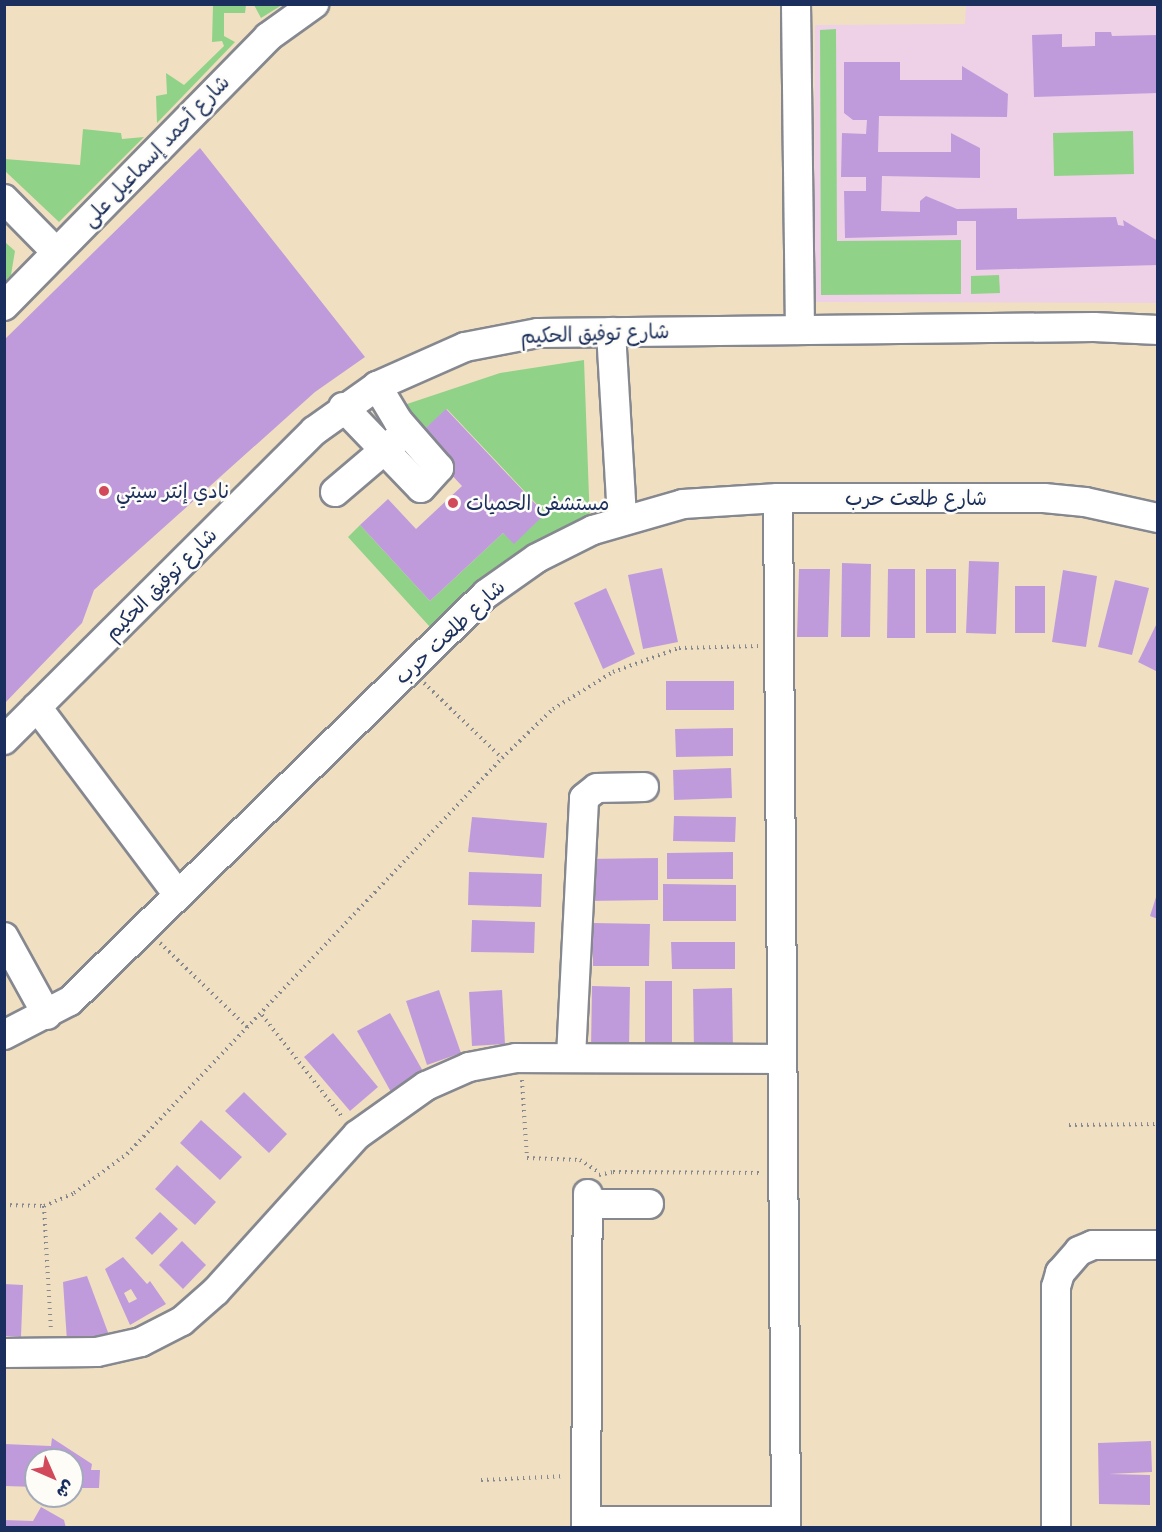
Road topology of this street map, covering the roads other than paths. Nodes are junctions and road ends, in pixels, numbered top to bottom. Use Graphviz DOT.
graph roads {
  1 [pos="314,4"];
  2 [pos="796,4"];
  3 [pos="4,199"];
  4 [pos="56,252"];
  5 [pos="4,306"];
  6 [pos="800,330"];
  7 [pos="1158,330"];
  8 [pos="611,332"];
  9 [pos="377,386"];
  10 [pos="343,407"];
  11 [pos="407,431"];
  12 [pos="382,452"];
  13 [pos="334,492"];
  14 [pos="778,498"];
  15 [pos="1158,518"];
  16 [pos="622,519"];
  17 [pos="37,707"];
  18 [pos="4,740"];
  19 [pos="644,787"];
  20 [pos="178,895"];
  21 [pos="4,937"];
  22 [pos="47,1015"];
  23 [pos="4,1035"];
  24 [pos="571,1058"];
  25 [pos="782,1059"];
  26 [pos="650,1204"];
  27 [pos="1158,1245"];
  28 [pos="4,1353"];
  29 [pos="586,1524"];
  30 [pos="786,1524"];
  31 [pos="1056,1527"];
  1 -- 4 [label="street, شارع أحمد إسماعيل على"];
  2 -- 6 [label="street"];
  3 -- 4 [label="street"];
  4 -- 5 [label="street, شارع أحمد إسماعيل على"];
  6 -- 7 [label="street, شارع توفيق الحكيم"];
  6 -- 8 [label="street, شارع توفيق الحكيم"];
  8 -- 9 [label="street, شارع توفيق الحكيم"];
  8 -- 16 [label="street"];
  9 -- 10 [label="street, شارع توفيق الحكيم"];
  9 -- 11 [label="street"];
  10 -- 12 [label="street"];
  10 -- 17 [label="street, شارع توفيق الحكيم"];
  11 -- 12 [label="street"];
  11 -- 12 [label="street"];
  12 -- 13 [label="street"];
  14 -- 15 [label="street, شارع طلعت حرب"];
  14 -- 16 [label="street, شارع طلعت حرب"];
  14 -- 25 [label="street"];
  16 -- 20 [label="street, شارع طلعت حرب"];
  17 -- 18 [label="street, شارع توفيق الحكيم"];
  17 -- 20 [label="street"];
  19 -- 24 [label="street"];
  20 -- 22 [label="street, شارع طلعت حرب"];
  21 -- 22 [label="street"];
  22 -- 23 [label="street, شارع طلعت حرب"];
  24 -- 25 [label="street"];
  24 -- 28 [label="street"];
  25 -- 30 [label="street"];
  26 -- 29 [label="street"];
  27 -- 31 [label="street"];
  29 -- 30 [label="street"];
}
